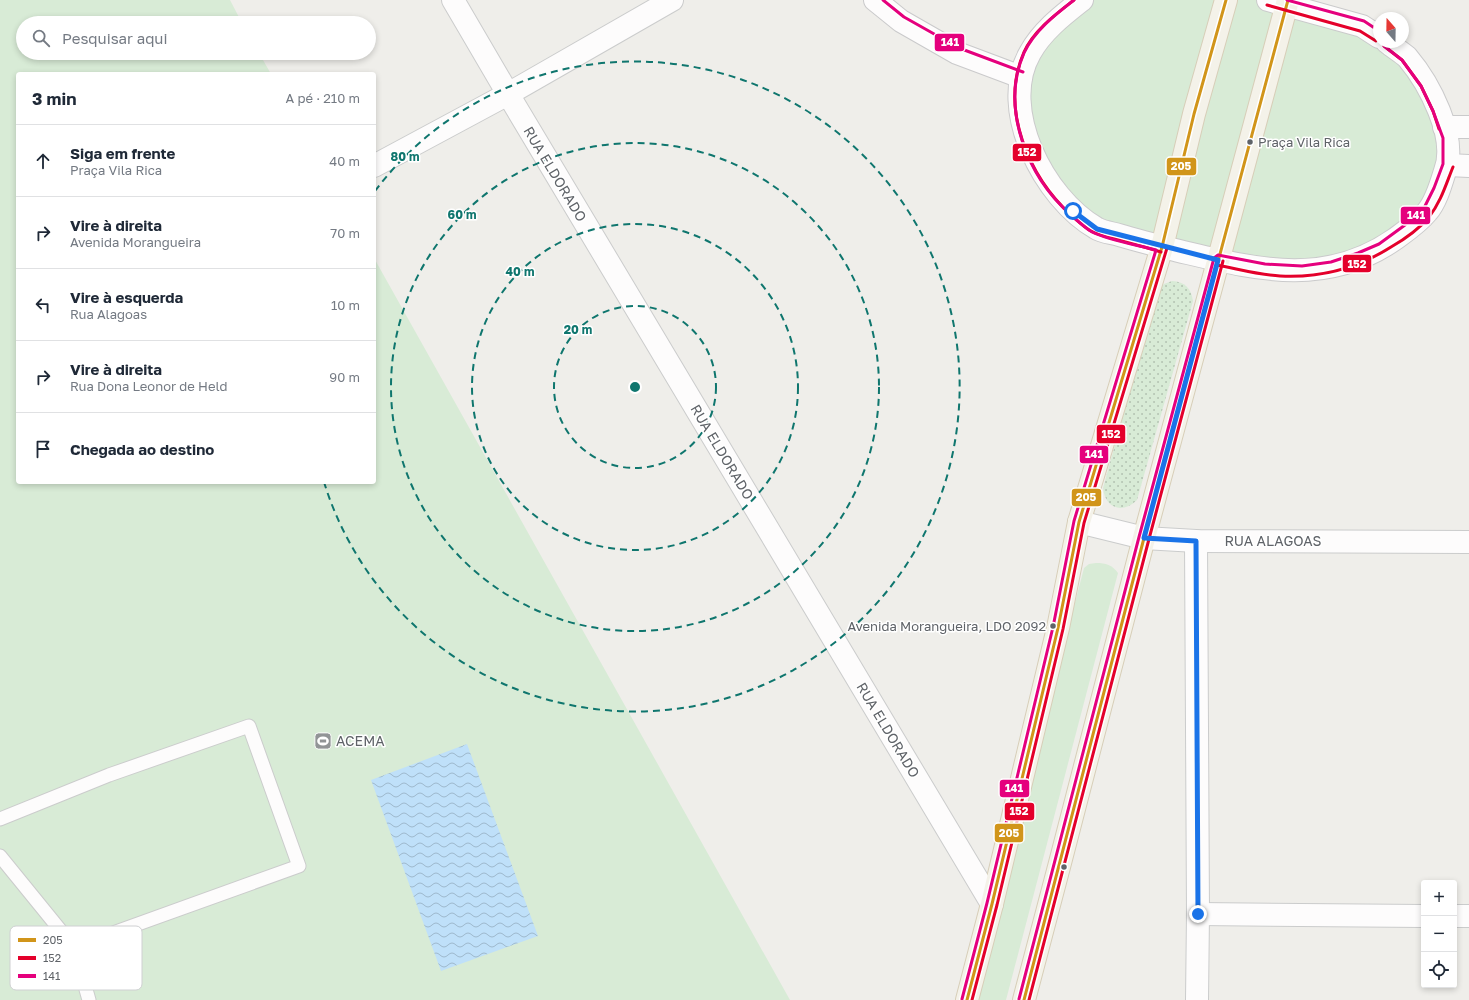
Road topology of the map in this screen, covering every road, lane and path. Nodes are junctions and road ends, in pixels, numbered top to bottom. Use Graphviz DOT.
graph roads {
  1 [pos="453,0"];
  2 [pos="672,0"];
  3 [pos="875,0"];
  4 [pos="1082,0"];
  5 [pos="1226,0"];
  6 [pos="1281,2"];
  7 [pos="1373,33"];
  8 [pos="1395,48"];
  9 [pos="1021,77"];
  10 [pos="508,94"];
  11 [pos="1444,127"];
  12 [pos="1469,127"];
  13 [pos="376,165"];
  14 [pos="1448,165"];
  15 [pos="1469,166"];
  16 [pos="1162,247"];
  17 [pos="1218,260"];
  18 [pos="1079,522"];
  19 [pos="1144,538"];
  20 [pos="1196,541"];
  21 [pos="1469,542"];
  22 [pos="0,818"];
  23 [pos="0,856"];
  24 [pos="992,904"];
  25 [pos="1198,914"];
  26 [pos="1421,916"];
  27 [pos="1457,916"];
  28 [pos="1469,916"];
  29 [pos="57,926"];
  30 [pos="133,926"];
  31 [pos="86,990"];
  32 [pos="89,1000"];
  33 [pos="967,1000"];
  34 [pos="1024,1000"];
  35 [pos="1197,1000"];
  1 -- 10 [label="street, RUA ELDORADO"];
  2 -- 10 [label="street"];
  3 -- 9 [label="street"];
  4 -- 9 [label="street"];
  5 -- 16 [label="main road"];
  6 -- 7 [label="street"];
  6 -- 17 [label="main road"];
  8 -- 11 [label="street"];
  9 -- 16 [label="street"];
  10 -- 13 [label="street"];
  10 -- 24 [label="street, RUA ELDORADO"];
  11 -- 12 [label="street"];
  11 -- 14 [label="street"];
  14 -- 15 [label="street"];
  14 -- 17 [label="street"];
  16 -- 17 [label="street"];
  16 -- 18 [label="main road"];
  17 -- 19 [label="main road"];
  18 -- 19 [label="street, RUA ALAGOAS"];
  18 -- 24 [label="main road"];
  19 -- 20 [label="street, RUA ALAGOAS"];
  19 -- 34 [label="main road"];
  20 -- 21 [label="street, RUA ALAGOAS"];
  20 -- 25 [label="street"];
  22 -- 30 [label="lane"];
  23 -- 29 [label="lane"];
  24 -- 33 [label="main road"];
  25 -- 26 [label="street"];
  25 -- 35 [label="street"];
  27 -- 28 [label="street"];
  31 -- 32 [label="lane"];
}
